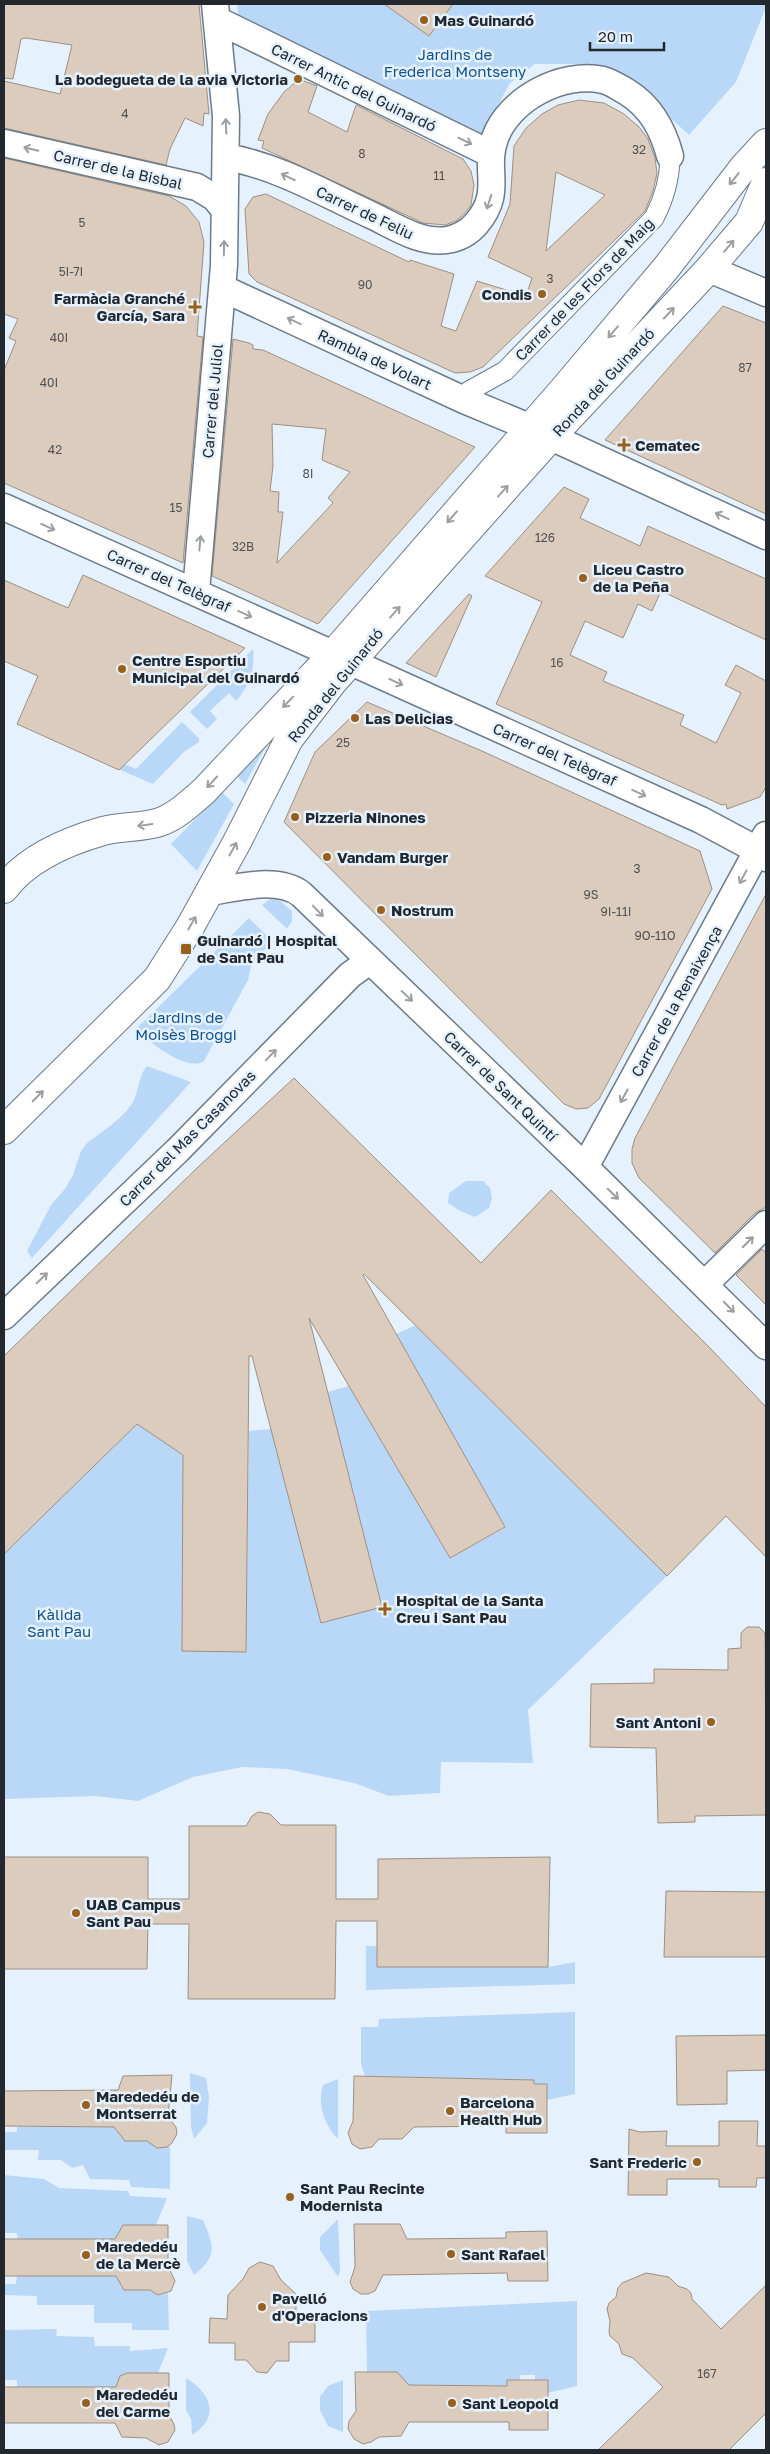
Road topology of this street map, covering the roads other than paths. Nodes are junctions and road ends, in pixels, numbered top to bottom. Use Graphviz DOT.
graph roads {
  1 [pos="216,12"];
  2 [pos="4,143"];
  3 [pos="766,143"];
  4 [pos="491,154"];
  5 [pos="670,156"];
  6 [pos="226,157"];
  7 [pos="766,182"];
  8 [pos="224,209"];
  9 [pos="758,212"];
  10 [pos="709,270"];
  11 [pos="222,288"];
  12 [pos="766,293"];
  13 [pos="464,400"];
  14 [pos="540,432"];
  15 [pos="4,508"];
  16 [pos="766,536"];
  17 [pos="196,592"];
  18 [pos="342,658"];
  19 [pos="763,847"];
  20 [pos="4,888"];
  21 [pos="209,892"];
  22 [pos="371,963"];
  23 [pos="4,1130"];
  24 [pos="585,1167"];
  25 [pos="766,1224"];
  26 [pos="705,1284"];
  27 [pos="5,1310"];
  28 [pos="766,1346"];
  1 -- 4 [label="street, Carrer Antic del Guinardó, one-way"];
  6 -- 1 [label="street, Carrer del Juliol, one-way"];
  8 -- 2 [label="street, Carrer de la Bisbal, one-way"];
  3 -- 14 [label="main road, Ronda del Guinardó, one-way"];
  4 -- 5 [label="street, Carrer de Feliu"];
  4 -- 6 [label="street, Carrer de Feliu, one-way"];
  5 -- 13 [label="street, Carrer de les Flors de Maig"];
  6 -- 8 [label="street, Carrer del Juliol"];
  7 -- 9 [label="main road"];
  11 -- 8 [label="street, Carrer del Juliol, one-way"];
  10 -- 9 [label="main road, Ronda del Guinardó, one-way"];
  10 -- 12 [label="street"];
  14 -- 10 [label="main road, Ronda del Guinardó, one-way"];
  13 -- 11 [label="street, Rambla de Volart, one-way"];
  17 -- 11 [label="street, Carrer del Juliol, one-way"];
  13 -- 14 [label="street, Rambla de Volart"];
  16 -- 14 [label="street, Rambla de Volart, one-way"];
  14 -- 18 [label="main road, Ronda del Guinardó"];
  15 -- 17 [label="street, Carrer del Telègraf, one-way"];
  17 -- 18 [label="street, Carrer del Telègraf, one-way"];
  18 -- 19 [label="street, Carrer del Telègraf, one-way"];
  18 -- 20 [label="main road, Ronda del Guinardó, one-way"];
  21 -- 18 [label="main road, Ronda del Guinardó, one-way"];
  19 -- 24 [label="street, Carrer de la Renaixença, one-way"];
  21 -- 22 [label="street, Carrer de Sant Quintí, one-way"];
  23 -- 21 [label="main road, Ronda del Guinardó, one-way"];
  22 -- 24 [label="street, Carrer de Sant Quintí, one-way"];
  27 -- 22 [label="street, Carrer del Mas Casanovas, one-way"];
  24 -- 26 [label="street, Carrer de Sant Quintí, one-way"];
  26 -- 25 [label="street, one-way"];
  26 -- 28 [label="street, Carrer de Sant Quintí, one-way"];
}
